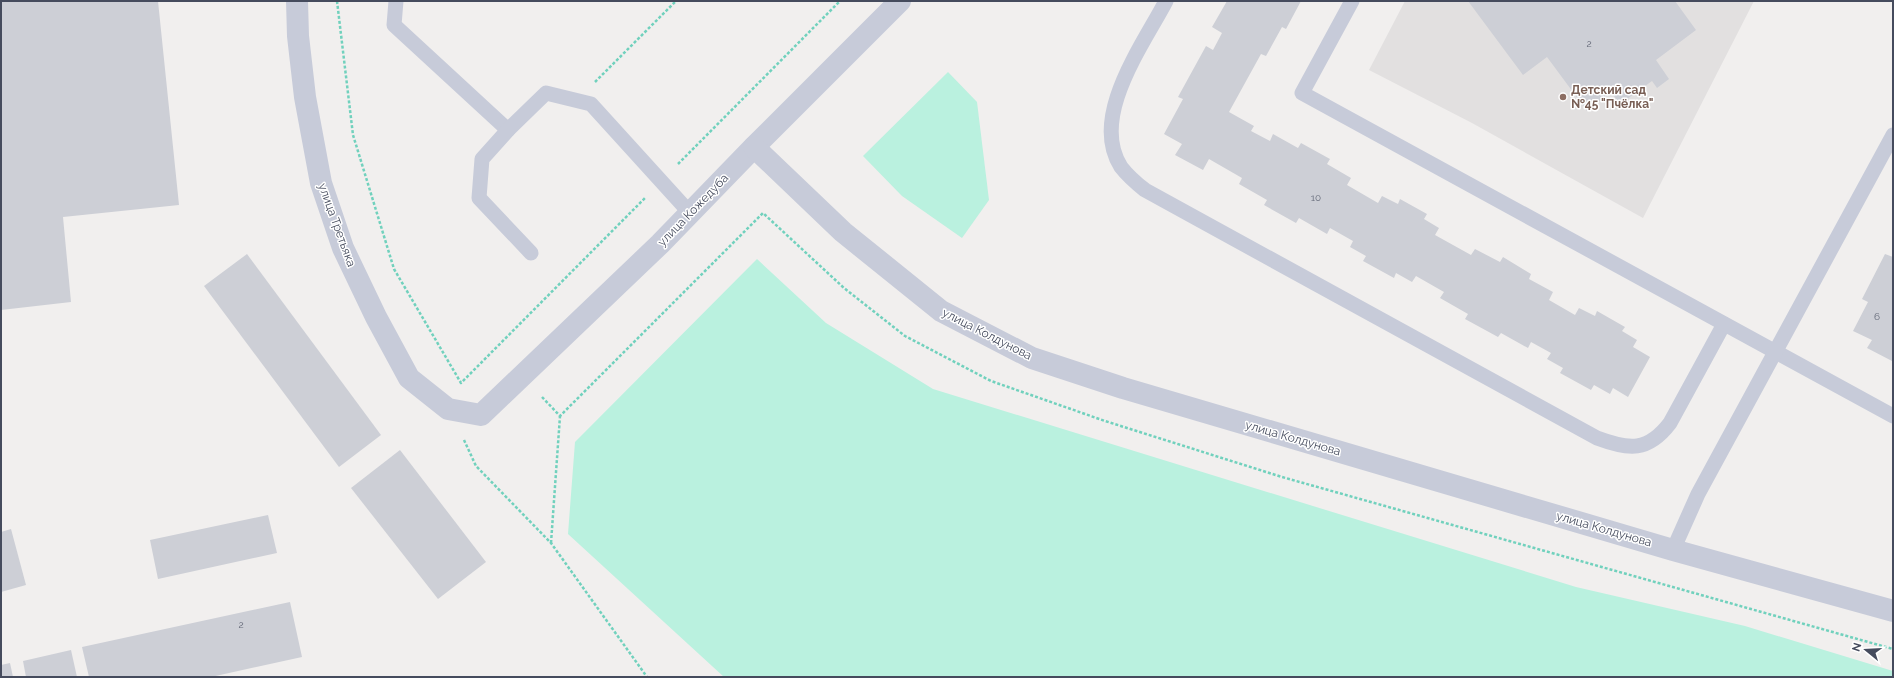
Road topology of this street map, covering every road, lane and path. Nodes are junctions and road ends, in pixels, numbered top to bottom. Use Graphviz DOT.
graph roads {
  1 [pos="297,1"];
  2 [pos="337,1"];
  3 [pos="396,1"];
  4 [pos="676,1"];
  5 [pos="840,1"];
  6 [pos="900,1"];
  7 [pos="1166,1"];
  8 [pos="1352,1"];
  9 [pos="831,10"];
  10 [pos="576,100"];
  11 [pos="508,130"];
  12 [pos="1893,136"];
  13 [pos="754,146"];
  14 [pos="690,213"];
  15 [pos="531,253"];
  16 [pos="1724,324"];
  17 [pos="494,350"];
  18 [pos="1775,353"];
  19 [pos="542,397"];
  20 [pos="448,409"];
  21 [pos="480,415"];
  22 [pos="560,416"];
  23 [pos="1893,416"];
  24 [pos="551,543"];
  25 [pos="1672,550"];
  26 [pos="1893,611"];
  27 [pos="1893,649"];
  28 [pos="647,677"];
  1 -- 20 [label="street, улица Третьяка"];
  2 -- 17 [label="path"];
  3 -- 11 [label="lane"];
  4 -- 10 [label="path"];
  5 -- 9 [label="path"];
  6 -- 13 [label="street, улица Кожедуба"];
  7 -- 16 [label="lane"];
  8 -- 16 [label="lane"];
  10 -- 11 [label="lane"];
  10 -- 14 [label="lane"];
  11 -- 15 [label="lane"];
  12 -- 18 [label="lane"];
  13 -- 14 [label="street, улица Кожедуба"];
  13 -- 25 [label="street, улица Колдунова"];
  14 -- 21 [label="street, улица Кожедуба"];
  16 -- 18 [label="lane"];
  18 -- 23 [label="lane"];
  18 -- 25 [label="lane"];
  19 -- 22 [label="path"];
  20 -- 21 [label="street, улица Третьяка"];
  20 -- 24 [label="path"];
  22 -- 24 [label="path"];
  22 -- 27 [label="path"];
  24 -- 28 [label="path"];
  25 -- 26 [label="street, улица Колдунова"];
}
